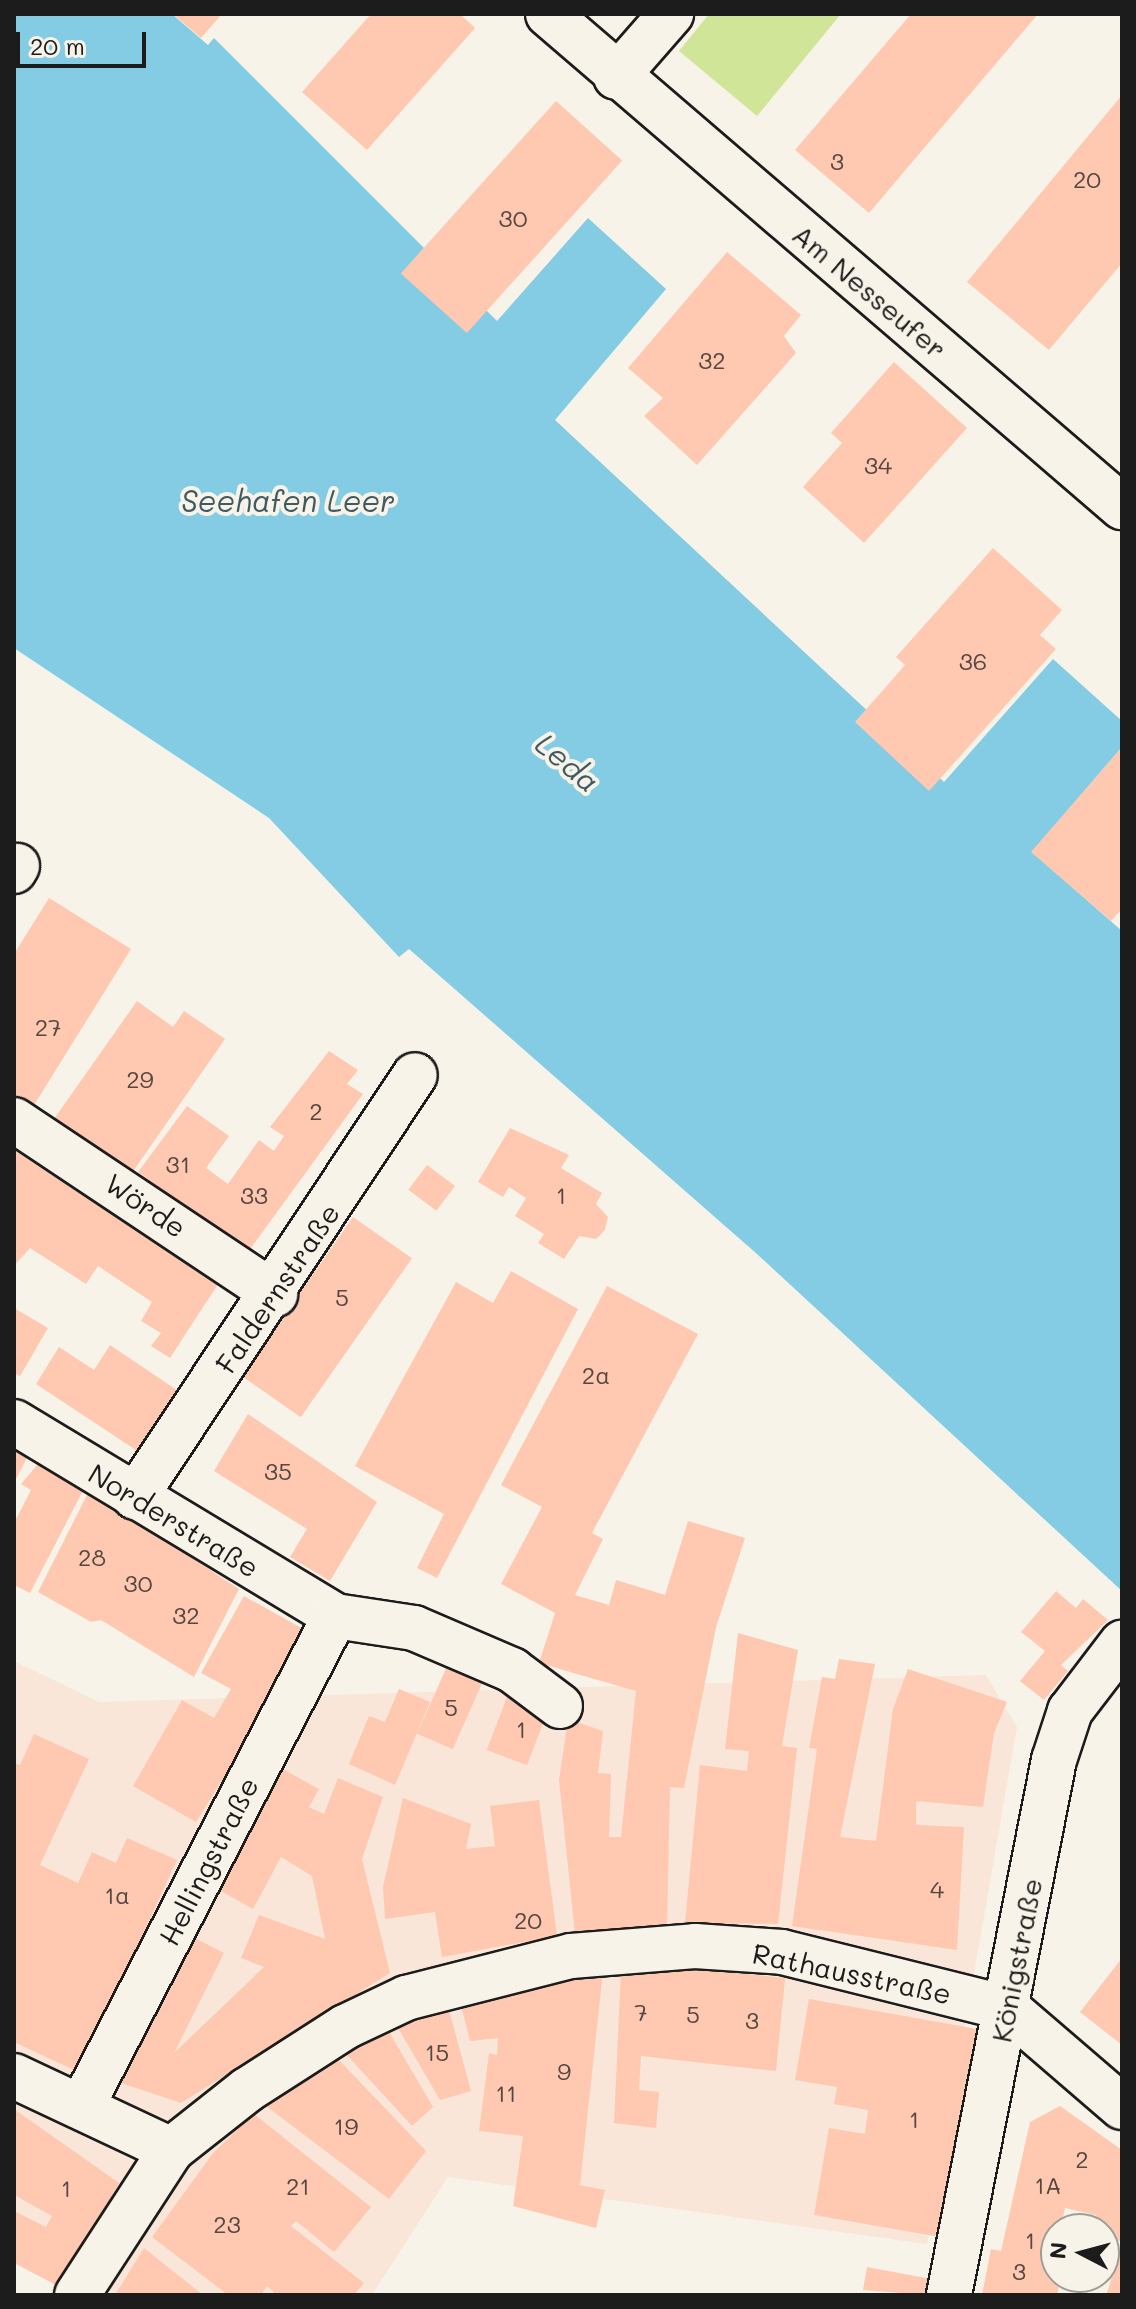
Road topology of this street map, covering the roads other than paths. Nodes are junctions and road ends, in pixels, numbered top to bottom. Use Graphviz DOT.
graph roads {
  1 [pos="548,14"];
  2 [pos="671,14"];
  3 [pos="616,77"];
  4 [pos="1122,507"];
  5 [pos="415,1075"];
  6 [pos="14,1120"];
  7 [pos="275,1294"];
  8 [pos="14,1422"];
  9 [pos="135,1497"];
  10 [pos="335,1616"];
  11 [pos="1122,1643"];
  12 [pos="560,1706"];
  13 [pos="1007,2008"];
  14 [pos="14,2076"];
  15 [pos="82,2106"];
  16 [pos="1122,2107"];
  17 [pos="171,2150"];
  18 [pos="77,2295"];
  19 [pos="949,2295"];
  1 -- 3 [label="street, Am Nesseufer"];
  2 -- 3 [label="street"];
  3 -- 4 [label="street, Am Nesseufer"];
  5 -- 7 [label="street, Faldernstraße"];
  6 -- 7 [label="street, Wörde"];
  7 -- 9 [label="street, Faldernstraße"];
  8 -- 9 [label="street, Norderstraße"];
  9 -- 10 [label="street, Norderstraße"];
  10 -- 12 [label="street"];
  10 -- 15 [label="street, Hellingstraße"];
  11 -- 13 [label="street, Königstraße"];
  13 -- 16 [label="street"];
  13 -- 17 [label="street, Rathausstraße"];
  13 -- 19 [label="street, Königstraße"];
  14 -- 15 [label="street"];
  15 -- 17 [label="street"];
  17 -- 18 [label="street"];
}
